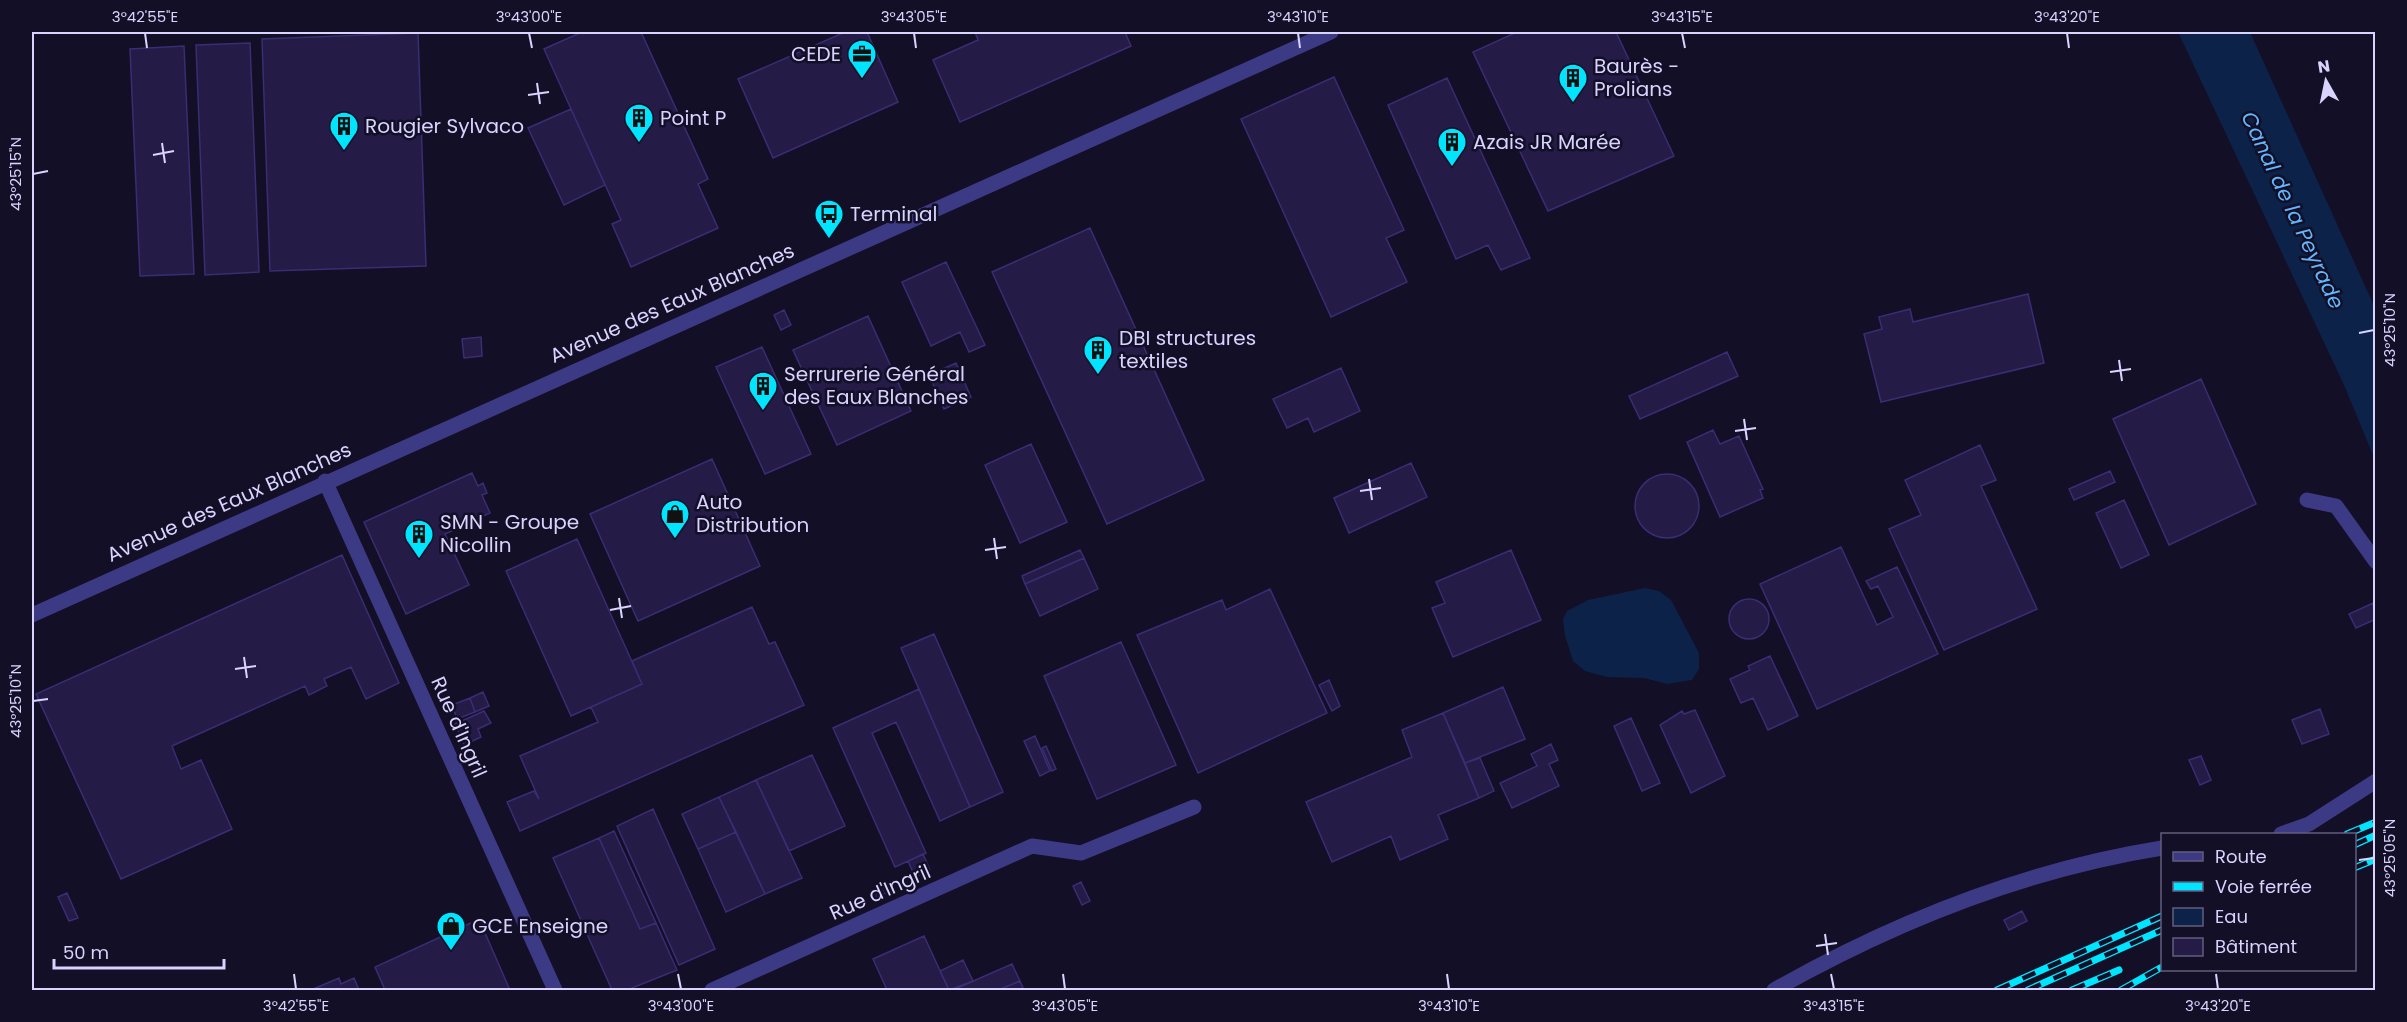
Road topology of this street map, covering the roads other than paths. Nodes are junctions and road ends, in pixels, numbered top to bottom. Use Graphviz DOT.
graph roads {
  1 [pos="1331,32"];
  2 [pos="325,482"];
  3 [pos="2307,501"];
  4 [pos="2376,562"];
  5 [pos="32,615"];
  6 [pos="2376,781"];
  7 [pos="1194,807"];
  8 [pos="2285,833"];
  9 [pos="2161,848"];
  10 [pos="555,990"];
  11 [pos="711,990"];
  12 [pos="1774,990"];
  1 -- 2 [label="street, Avenue des Eaux Blanches"];
  2 -- 5 [label="street, Avenue des Eaux Blanches"];
  2 -- 10 [label="street, Rue d'Ingril"];
  3 -- 4 [label="street"];
  6 -- 8 [label="street"];
  7 -- 11 [label="street, Rue d'Ingril"];
  9 -- 12 [label="street"];
}
